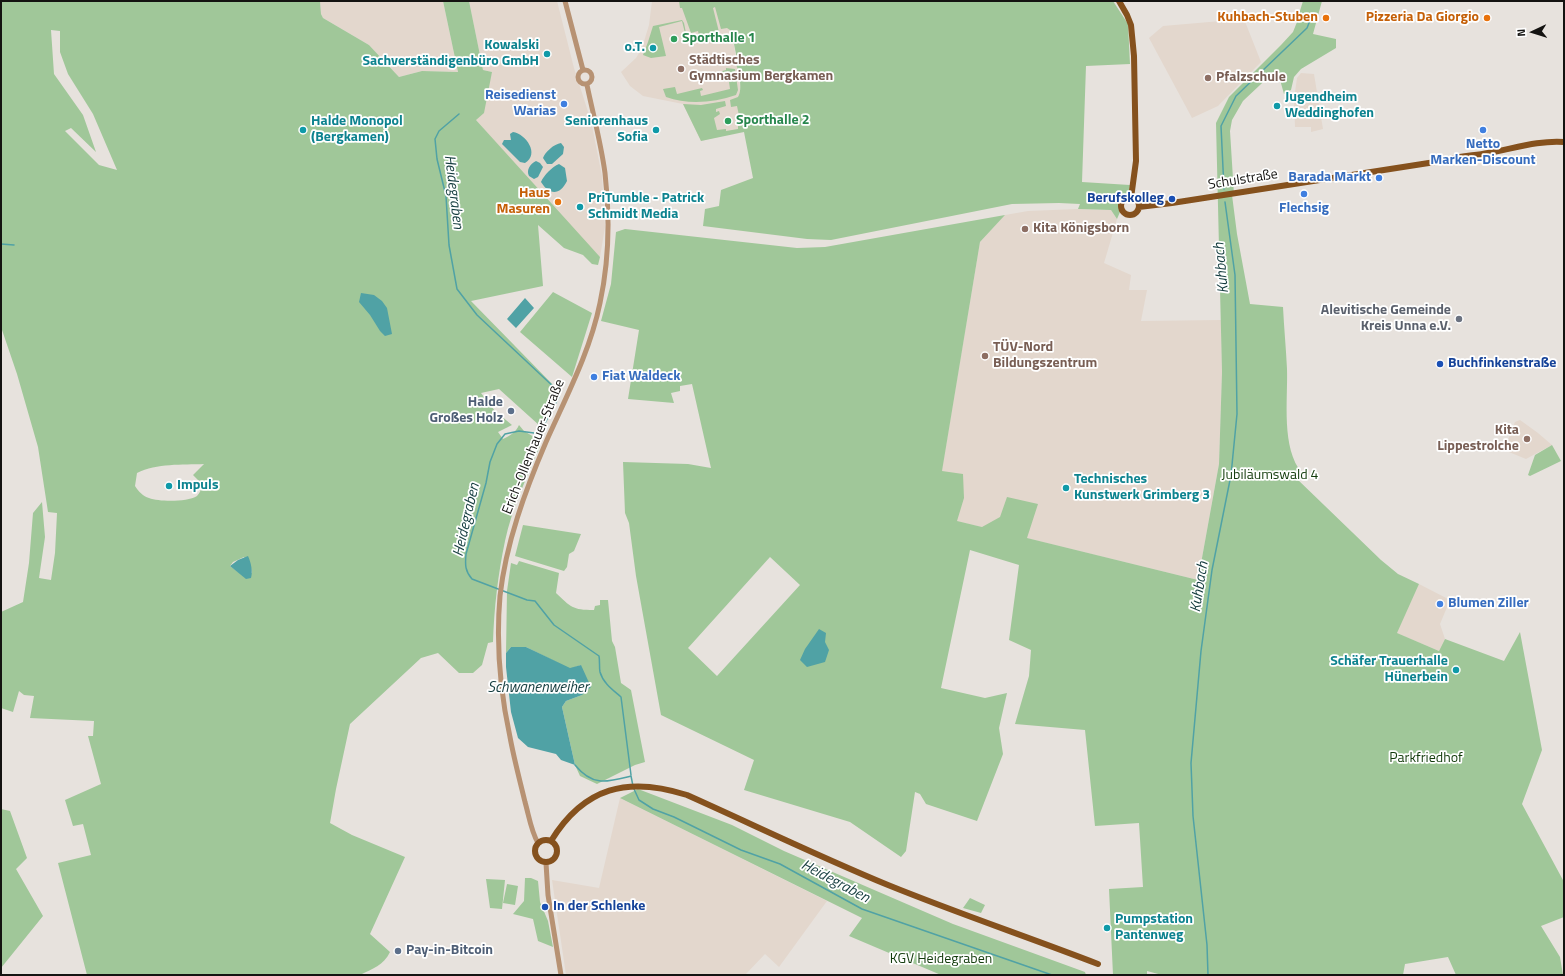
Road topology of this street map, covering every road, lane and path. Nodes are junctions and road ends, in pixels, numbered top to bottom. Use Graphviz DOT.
graph roads {
  1 [pos="565,1"];
  2 [pos="1119,1"];
  3 [pos="583,70"];
  4 [pos="586,85"];
  5 [pos="1564,142"];
  6 [pos="1131,198"];
  7 [pos="1139,207"];
  8 [pos="551,841"];
  9 [pos="538,843"];
  10 [pos="546,863"];
  11 [pos="1098,964"];
  12 [pos="562,975"];
  1 -- 3 [label="street"];
  2 -- 6 [label="main road"];
  3 -- 4 [label="street"];
  3 -- 4 [label="street"];
  4 -- 9 [label="street, Erich-Ollenhauer-Straße"];
  5 -- 7 [label="main road, Schulstraße"];
  6 -- 7 [label="main road"];
  6 -- 7 [label="main road"];
  8 -- 9 [label="main road"];
  8 -- 10 [label="main road"];
  8 -- 11 [label="main road"];
  9 -- 10 [label="main road"];
  10 -- 12 [label="street"];
}
